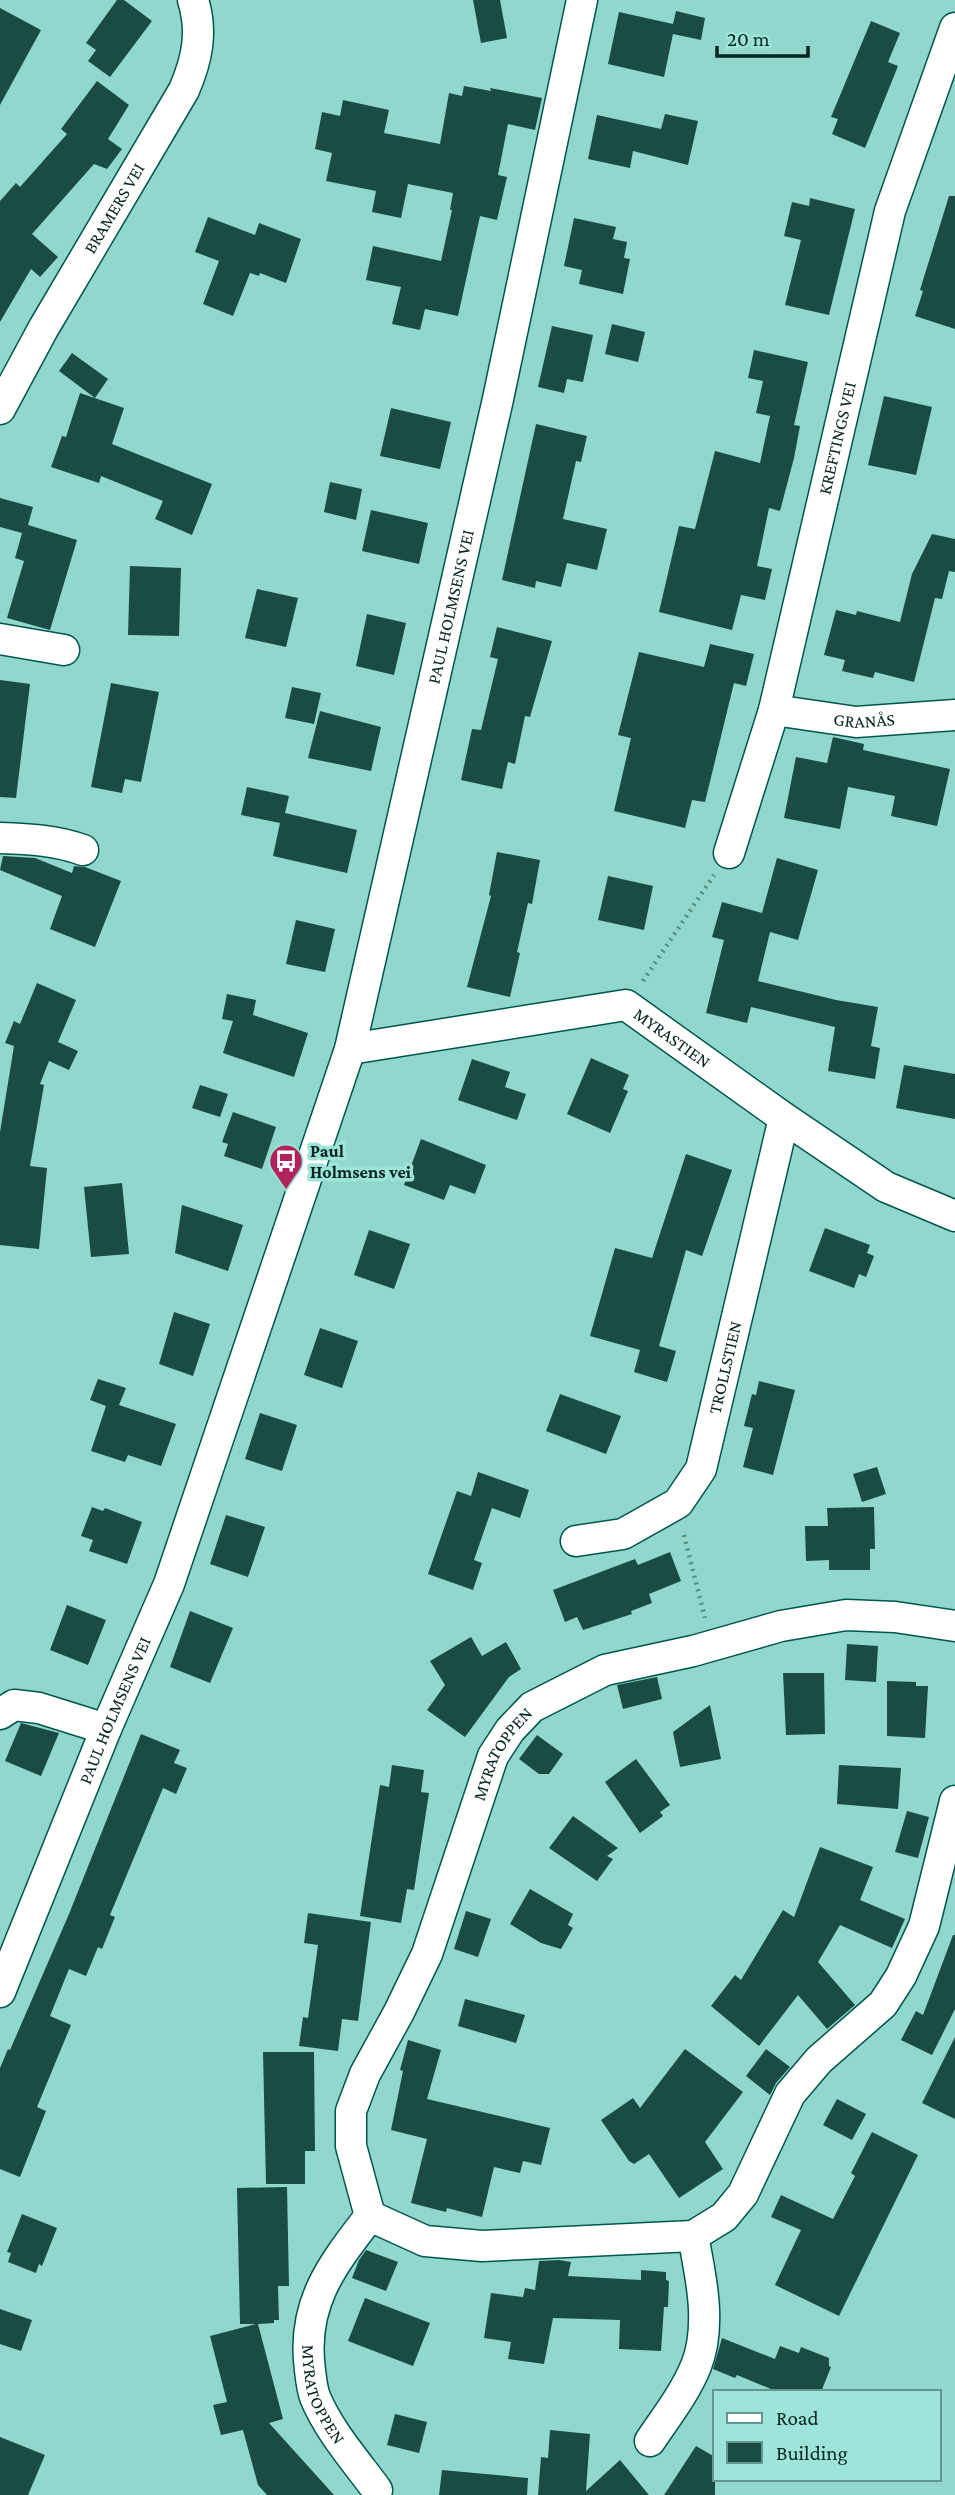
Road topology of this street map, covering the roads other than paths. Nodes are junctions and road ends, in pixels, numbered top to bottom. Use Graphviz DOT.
graph roads {
  1 [pos="194,0"];
  2 [pos="582,0"];
  3 [pos="955,28"];
  4 [pos="0,409"];
  5 [pos="0,639"];
  6 [pos="64,650"];
  7 [pos="953,708"];
  8 [pos="774,710"];
  9 [pos="0,838"];
  10 [pos="83,850"];
  11 [pos="729,853"];
  12 [pos="350,1049"];
  13 [pos="784,1118"];
  14 [pos="955,1216"];
  15 [pos="576,1541"];
  16 [pos="955,1626"];
  17 [pos="0,1714"];
  18 [pos="106,1729"];
  19 [pos="955,1801"];
  20 [pos="0,1992"];
  21 [pos="370,2216"];
  22 [pos="693,2236"];
  23 [pos="650,2441"];
  24 [pos="377,2490"];
  1 -- 4 [label="street, BRAMERS VEI"];
  2 -- 12 [label="street, PAUL HOLMSENS VEI"];
  3 -- 8 [label="street, KREFTINGS VEI"];
  5 -- 6 [label="street"];
  7 -- 8 [label="street, GRANÅS"];
  8 -- 11 [label="street, KREFTINGS VEI"];
  9 -- 10 [label="street"];
  12 -- 13 [label="street, MYRASTIEN"];
  12 -- 18 [label="street, PAUL HOLMSENS VEI"];
  13 -- 14 [label="street, MYRASTIEN"];
  13 -- 15 [label="street, TROLLSTIEN"];
  16 -- 21 [label="street, MYRATOPPEN"];
  17 -- 18 [label="street"];
  18 -- 20 [label="street, PAUL HOLMSENS VEI"];
  19 -- 22 [label="street"];
  21 -- 22 [label="street"];
  21 -- 24 [label="street, MYRATOPPEN"];
  22 -- 23 [label="street"];
}
